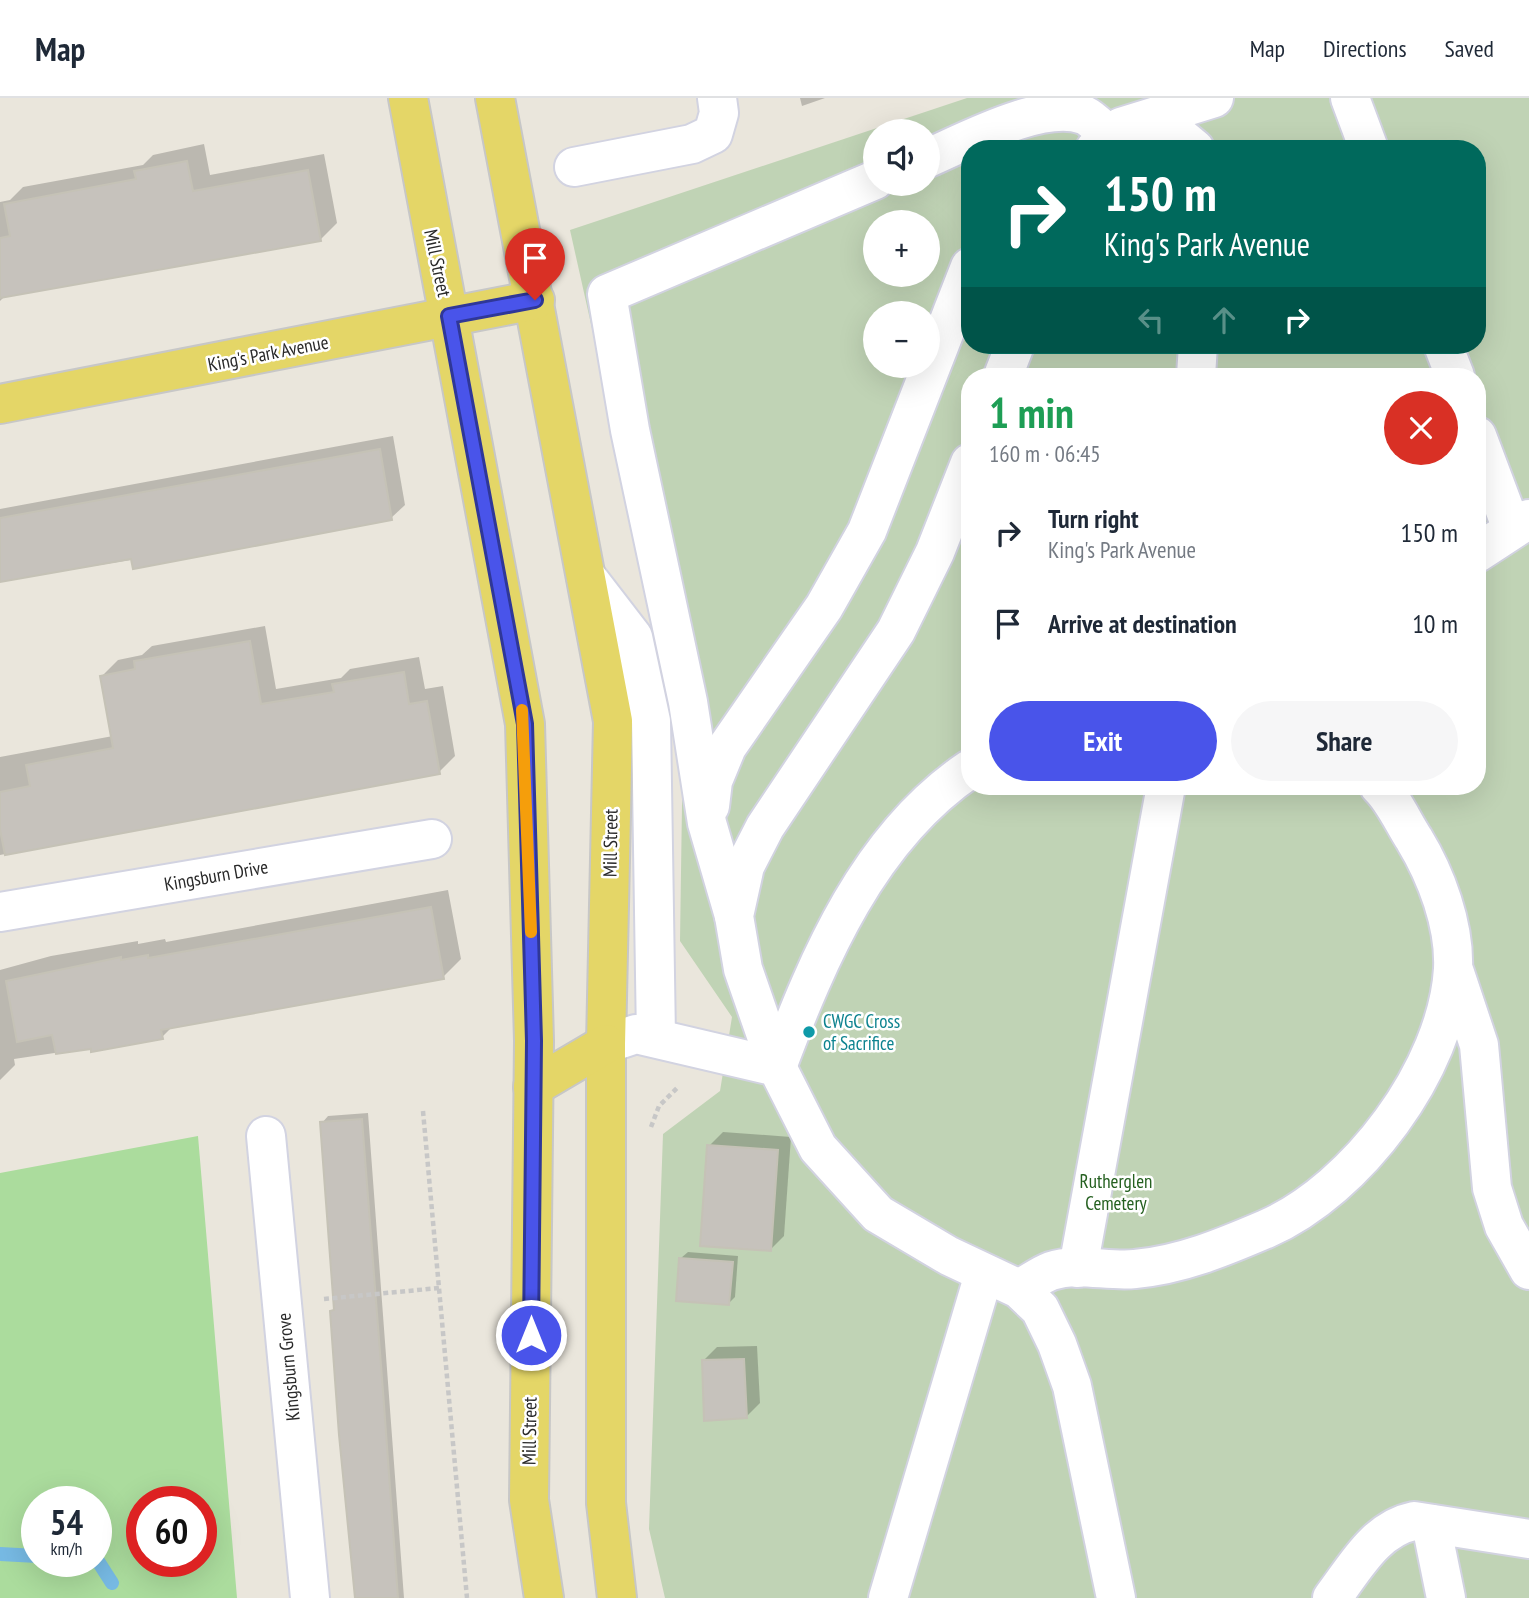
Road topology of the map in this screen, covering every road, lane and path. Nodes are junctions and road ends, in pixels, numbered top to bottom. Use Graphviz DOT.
graph roads {
  1 [pos="408,98"];
  2 [pos="495,98"];
  3 [pos="717,98"];
  4 [pos="1214,98"];
  5 [pos="1350,98"];
  6 [pos="1016,135"];
  7 [pos="1109,137"];
  8 [pos="997,140"];
  9 [pos="1184,140"];
  10 [pos="1366,140"];
  11 [pos="961,149"];
  12 [pos="940,155"];
  13 [pos="575,167"];
  14 [pos="863,185"];
  15 [pos="961,290"];
  16 [pos="535,300"];
  17 [pos="449,316"];
  18 [pos="0,404"];
  19 [pos="1486,454"];
  20 [pos="961,486"];
  21 [pos="1520,524"];
  22 [pos="1486,546"];
  23 [pos="586,576"];
  24 [pos="961,777"];
  25 [pos="1164,795"];
  26 [pos="1385,795"];
  27 [pos="432,839"];
  28 [pos="711,839"];
  29 [pos="0,912"];
  30 [pos="734,916"];
  31 [pos="1453,967"];
  32 [pos="656,1038"];
  33 [pos="606,1044"];
  34 [pos="777,1067"];
  35 [pos="533,1087"];
  36 [pos="423,1111"];
  37 [pos="266,1136"];
  38 [pos="1078,1268"];
  39 [pos="1529,1270"];
  40 [pos="985,1274"];
  41 [pos="439,1288"];
  42 [pos="1019,1289"];
  43 [pos="282,1303"];
  44 [pos="1431,1524"];
  45 [pos="1529,1539"];
  46 [pos="310,1598"];
  47 [pos="467,1598"];
  48 [pos="544,1598"];
  49 [pos="617,1598"];
  50 [pos="888,1598"];
  51 [pos="1116,1598"];
  52 [pos="1332,1598"];
  53 [pos="1446,1598"];
  1 -- 17 [label="main road, Mill Street"];
  2 -- 16 [label="main road, Mill Street"];
  3 -- 13 [label="street"];
  4 -- 7 [label="street"];
  5 -- 10 [label="street"];
  6 -- 7 [label="street"];
  6 -- 8 [label="street"];
  7 -- 9 [label="street"];
  11 -- 12 [label="street"];
  14 -- 28 [label="street"];
  15 -- 28 [label="street"];
  16 -- 17 [label="main road, King's Park Avenue"];
  16 -- 23 [label="main road, Mill Street"];
  17 -- 18 [label="main road, King's Park Avenue"];
  17 -- 35 [label="main road, Mill Street"];
  19 -- 21 [label="street"];
  20 -- 30 [label="street"];
  21 -- 22 [label="street"];
  23 -- 32 [label="street"];
  23 -- 33 [label="main road, Mill Street"];
  24 -- 34 [label="street"];
  25 -- 38 [label="street"];
  26 -- 31 [label="street"];
  27 -- 29 [label="street, Kingsburn Drive"];
  28 -- 30 [label="street"];
  30 -- 34 [label="street"];
  31 -- 38 [label="street"];
  31 -- 39 [label="street"];
  32 -- 33 [label="street"];
  32 -- 34 [label="street"];
  33 -- 35 [label="main road"];
  33 -- 49 [label="main road, Mill Street"];
  34 -- 40 [label="street"];
  35 -- 48 [label="main road, Mill Street"];
  36 -- 41 [label="path"];
  37 -- 43 [label="street, Kingsburn Grove"];
  38 -- 42 [label="street"];
  40 -- 42 [label="street"];
  40 -- 50 [label="street"];
  41 -- 43 [label="path"];
  41 -- 47 [label="path"];
  42 -- 51 [label="street"];
  43 -- 46 [label="street, Kingsburn Grove"];
  44 -- 45 [label="street"];
  44 -- 52 [label="street"];
  44 -- 53 [label="street"];
}
